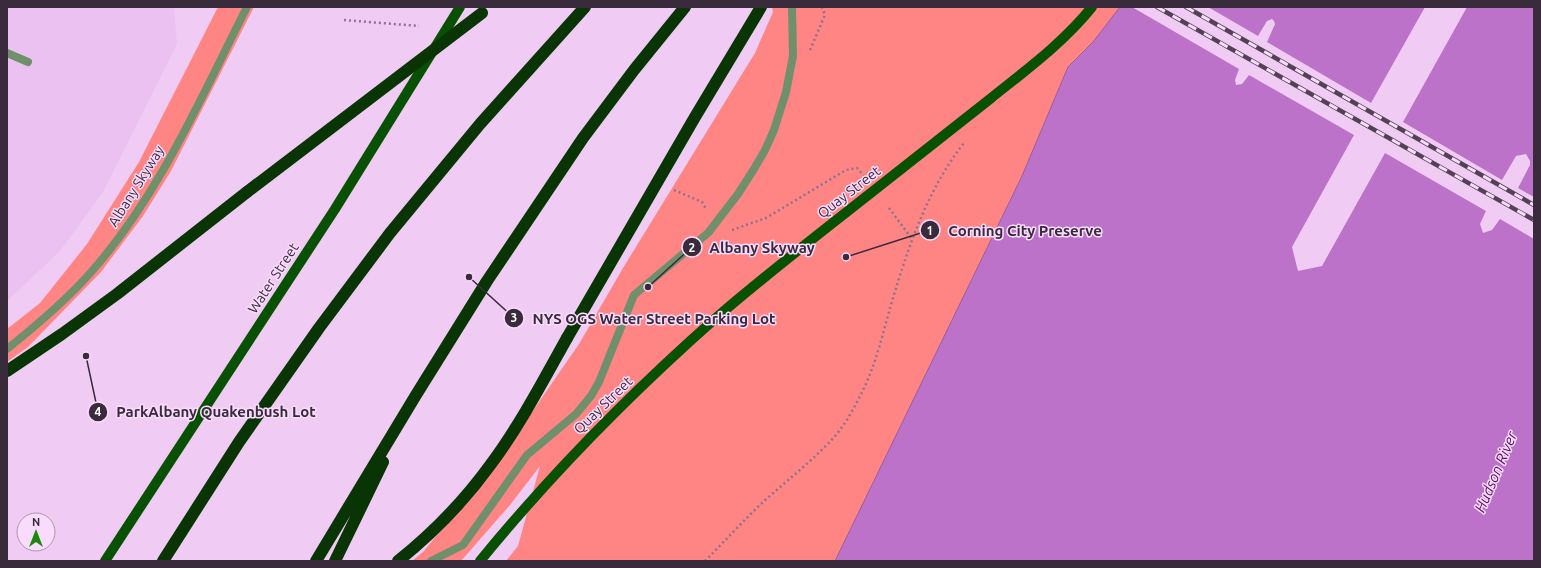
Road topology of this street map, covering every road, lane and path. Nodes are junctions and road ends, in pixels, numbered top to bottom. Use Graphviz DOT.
graph roads {
  1 [pos="247,7"];
  2 [pos="460,7"];
  3 [pos="489,7"];
  4 [pos="585,7"];
  5 [pos="685,7"];
  6 [pos="761,7"];
  7 [pos="792,7"];
  8 [pos="1092,7"];
  9 [pos="344,20"];
  10 [pos="419,26"];
  11 [pos="7,53"];
  12 [pos="28,62"];
  13 [pos="965,142"];
  14 [pos="868,181"];
  15 [pos="668,188"];
  16 [pos="889,208"];
  17 [pos="708,233"];
  18 [pos="912,240"];
  19 [pos="7,349"];
  20 [pos="7,371"];
  21 [pos="416,395"];
  22 [pos="105,561"];
  23 [pos="163,561"];
  24 [pos="316,561"];
  25 [pos="335,561"];
  26 [pos="398,561"];
  27 [pos="431,561"];
  28 [pos="480,561"];
  29 [pos="705,561"];
  1 -- 19 [label="street, Albany Skyway"];
  2 -- 22 [label="main road, Water Street"];
  3 -- 20 [label="highway, bridge"];
  4 -- 23 [label="highway"];
  5 -- 21 [label="highway"];
  6 -- 26 [label="highway, bridge"];
  7 -- 17 [label="street"];
  8 -- 28 [label="main road, Quay Street"];
  9 -- 10 [label="path"];
  11 -- 12 [label="street"];
  13 -- 18 [label="path"];
  14 -- 17 [label="path"];
  15 -- 17 [label="path"];
  16 -- 18 [label="path"];
  17 -- 27 [label="street"];
  18 -- 29 [label="path"];
  21 -- 24 [label="highway"];
  21 -- 25 [label="highway"];
}
